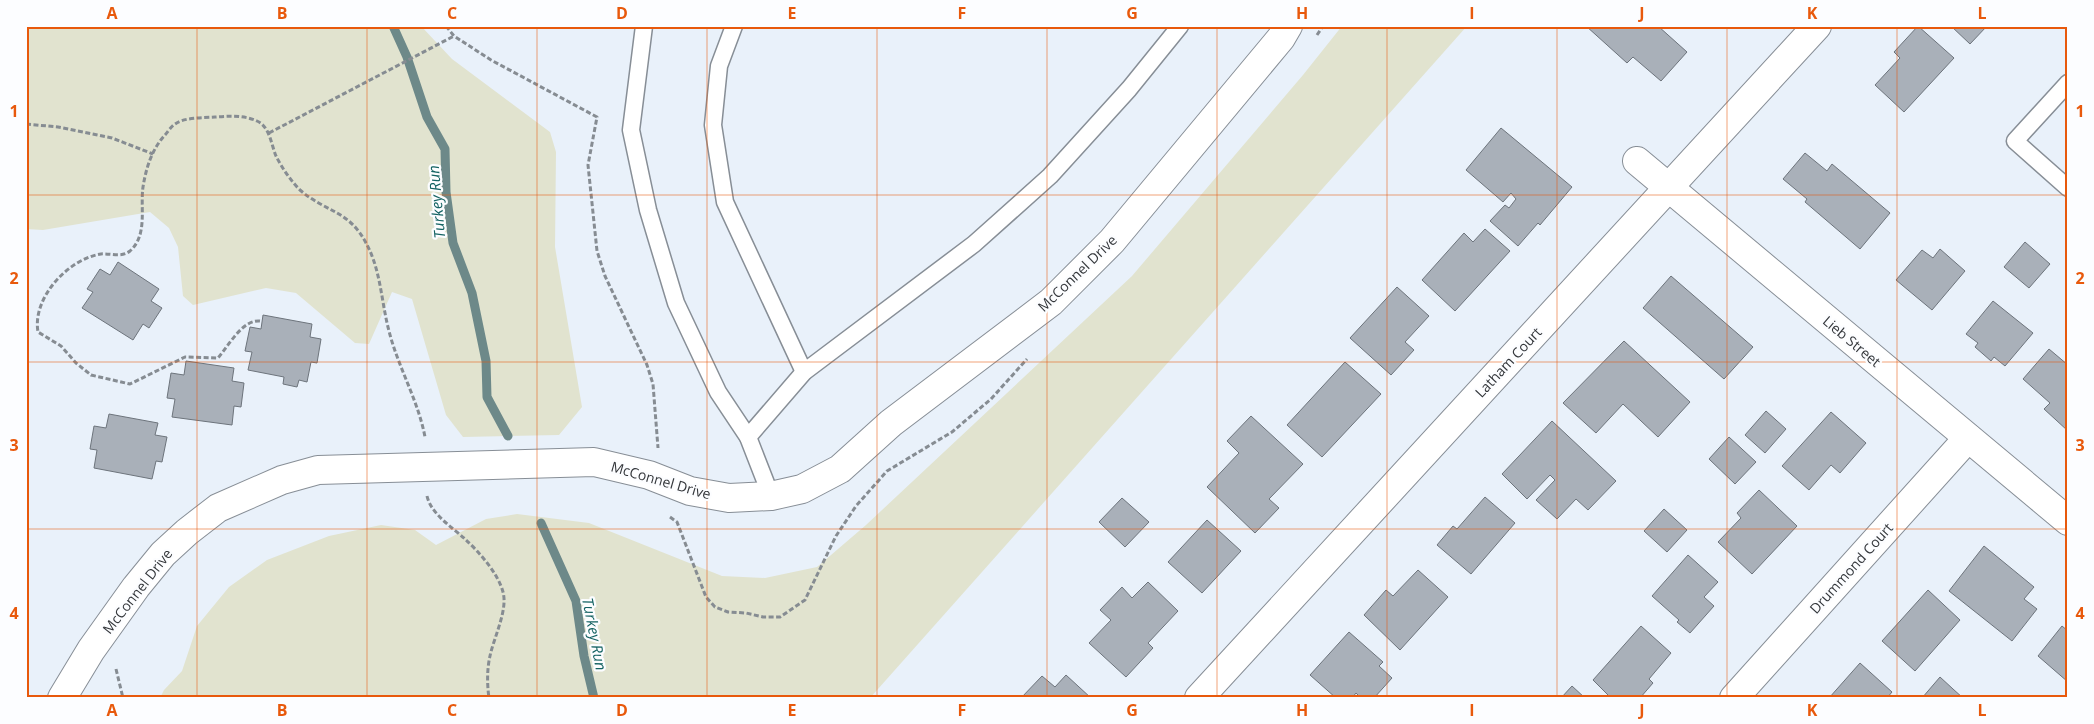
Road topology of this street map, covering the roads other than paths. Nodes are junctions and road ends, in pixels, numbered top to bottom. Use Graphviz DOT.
graph roads {
  1 [pos="644,26"];
  2 [pos="734,26"];
  3 [pos="1180,26"];
  4 [pos="1288,26"];
  5 [pos="1817,26"];
  6 [pos="2068,83"];
  7 [pos="1637,161"];
  8 [pos="1669,188"];
  9 [pos="2068,188"];
  10 [pos="804,372"];
  11 [pos="748,437"];
  12 [pos="1968,438"];
  13 [pos="771,496"];
  14 [pos="2068,521"];
  15 [pos="62,698"];
  16 [pos="1199,698"];
  17 [pos="1734,698"];
  1 -- 11 [label="lane"];
  2 -- 10 [label="lane"];
  3 -- 10 [label="lane"];
  4 -- 13 [label="street, McConnel Drive"];
  5 -- 8 [label="street, Latham Court"];
  6 -- 9 [label="lane"];
  7 -- 8 [label="street, Lieb Street"];
  8 -- 12 [label="street, Lieb Street"];
  8 -- 16 [label="street, Latham Court"];
  10 -- 11 [label="lane"];
  11 -- 13 [label="lane"];
  12 -- 14 [label="street, Lieb Street"];
  12 -- 17 [label="street, Drummond Court"];
  13 -- 15 [label="street, McConnel Drive"];
}
